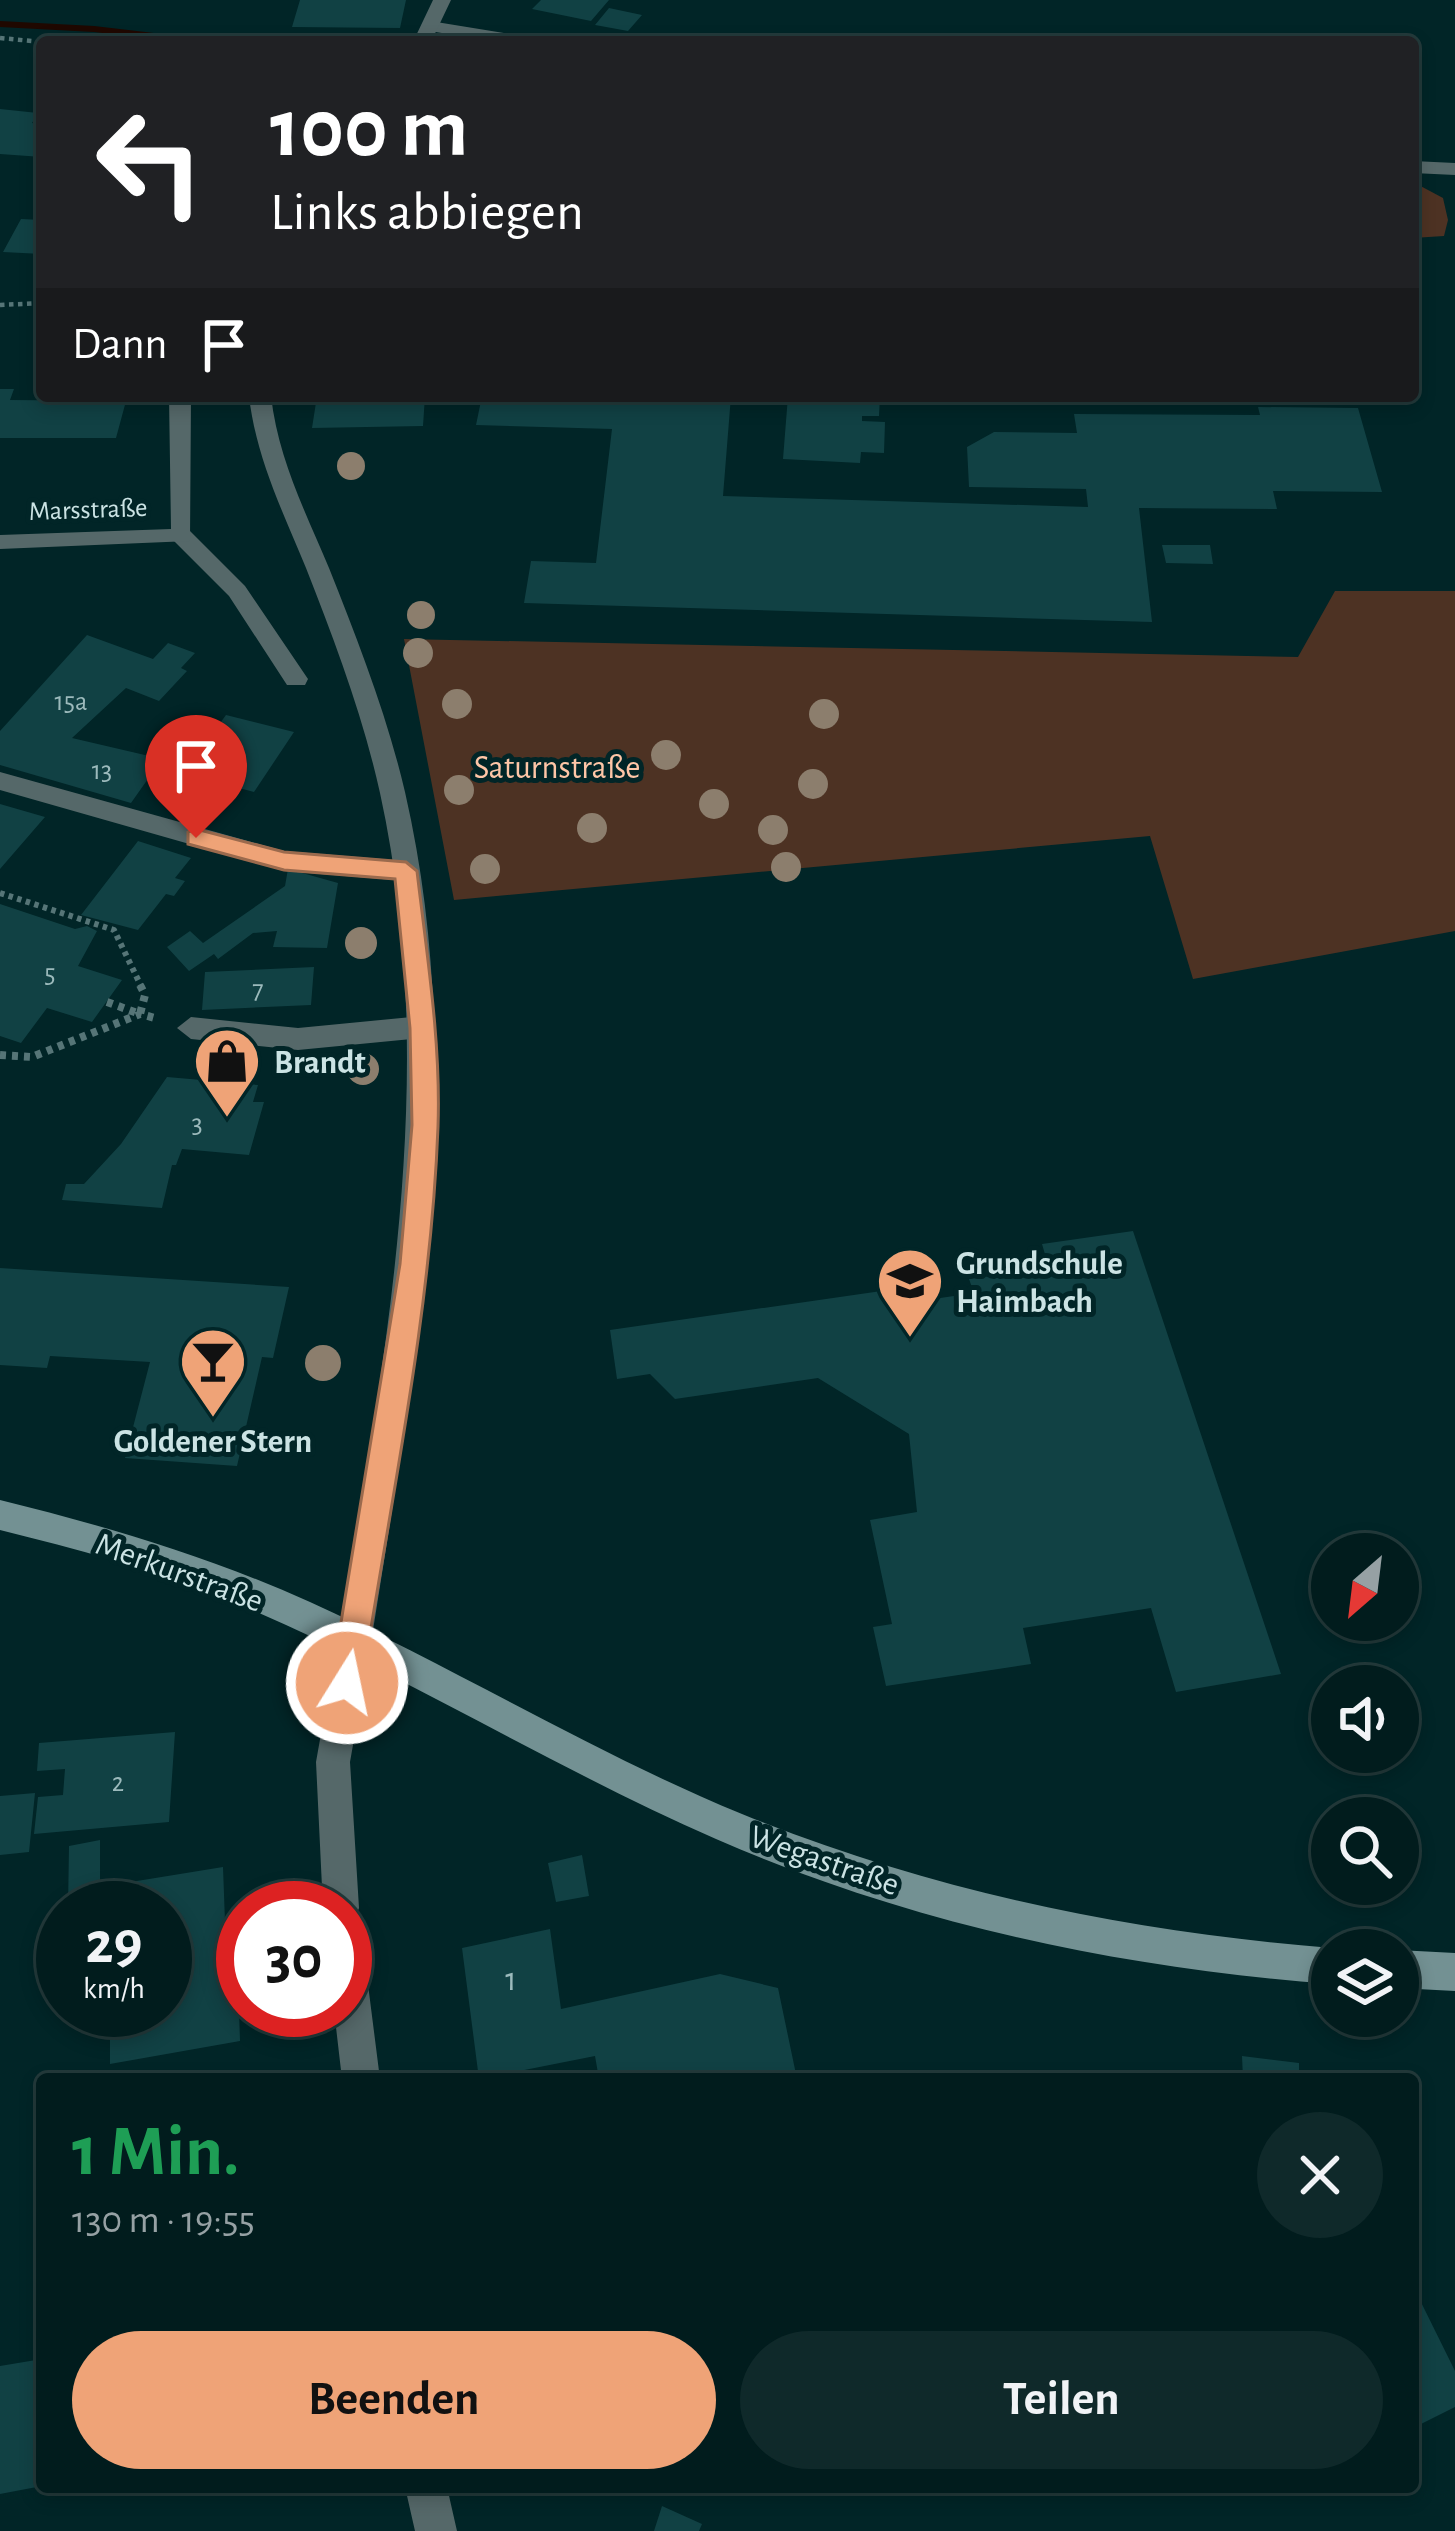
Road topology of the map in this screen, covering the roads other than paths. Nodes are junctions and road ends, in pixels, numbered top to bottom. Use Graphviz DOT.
graph roads {
  1 [pos="442,0"];
  2 [pos="426,34"];
  3 [pos="1419,167"];
  4 [pos="1455,169"];
  5 [pos="180,402"];
  6 [pos="261,402"];
  7 [pos="182,536"];
  8 [pos="0,542"];
  9 [pos="296,679"];
  10 [pos="0,781"];
  11 [pos="406,871"];
  12 [pos="191,1028"];
  13 [pos="422,1028"];
  14 [pos="0,1514"];
  15 [pos="354,1643"];
  16 [pos="340,1881"];
  17 [pos="1311,1964"];
  18 [pos="1419,1970"];
  19 [pos="1455,1972"];
  20 [pos="356,2037"];
  21 [pos="360,2073"];
  22 [pos="427,2493"];
  23 [pos="436,2531"];
  1 -- 2 [label="street"];
  3 -- 4 [label="street"];
  5 -- 7 [label="street, Marsstraße"];
  6 -- 11 [label="street"];
  7 -- 8 [label="street, Marsstraße"];
  7 -- 9 [label="street"];
  10 -- 11 [label="street"];
  11 -- 13 [label="street"];
  12 -- 13 [label="street"];
  13 -- 15 [label="street"];
  14 -- 15 [label="main road, Merkurstraße"];
  15 -- 16 [label="street"];
  15 -- 17 [label="main road, Wegastraße"];
  18 -- 19 [label="main road"];
  20 -- 21 [label="street"];
  22 -- 23 [label="street"];
}
